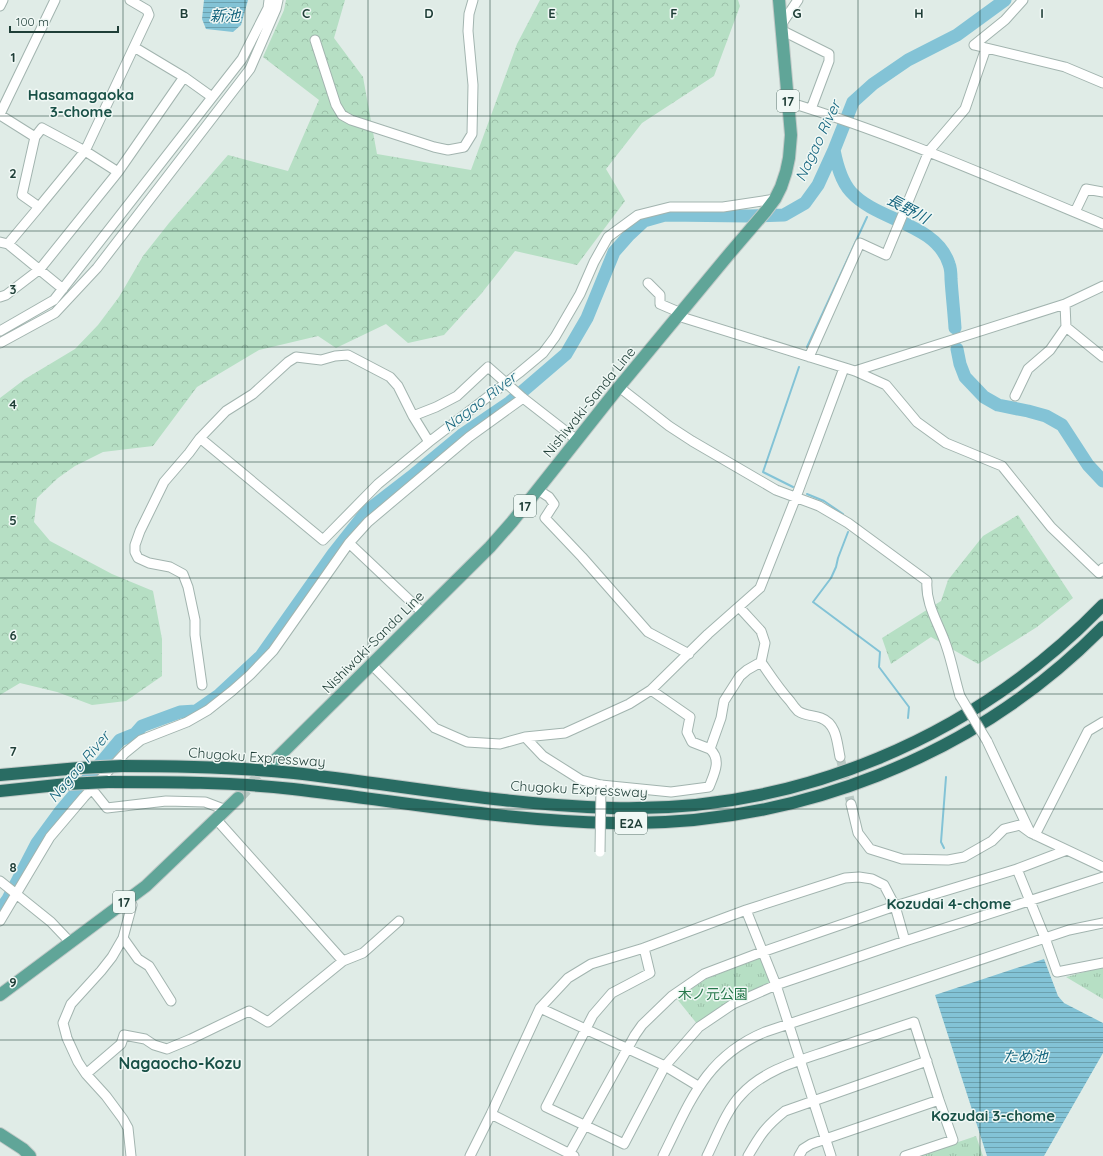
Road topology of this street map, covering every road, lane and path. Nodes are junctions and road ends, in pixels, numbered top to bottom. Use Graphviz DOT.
graph roads {
  1 [pos="3,0"];
  2 [pos="55,0"];
  3 [pos="130,0"];
  4 [pos="269,0"];
  5 [pos="278,0"];
  6 [pos="473,0"];
  7 [pos="779,0"];
  8 [pos="798,0"];
  9 [pos="1023,0"];
  10 [pos="0,6"];
  11 [pos="781,27"];
  12 [pos="315,40"];
  13 [pos="134,47"];
  14 [pos="986,48"];
  15 [pos="184,77"];
  16 [pos="1103,83"];
  17 [pos="212,97"];
  18 [pos="788,102"];
  19 [pos="811,109"];
  20 [pos="0,114"];
  21 [pos="35,137"];
  22 [pos="85,151"];
  23 [pos="929,151"];
  24 [pos="118,172"];
  25 [pos="1103,192"];
  26 [pos="775,199"];
  27 [pos="39,207"];
  28 [pos="1075,212"];
  29 [pos="1103,224"];
  30 [pos="4,243"];
  31 [pos="40,269"];
  32 [pos="648,283"];
  33 [pos="1103,286"];
  34 [pos="63,289"];
  35 [pos="2,293"];
  36 [pos="1065,304"];
  37 [pos="680,314"];
  38 [pos="1066,327"];
  39 [pos="0,331"];
  40 [pos="0,344"];
  41 [pos="809,357"];
  42 [pos="1103,357"];
  43 [pos="844,368"];
  44 [pos="855,371"];
  45 [pos="506,384"];
  46 [pos="619,387"];
  47 [pos="1015,396"];
  48 [pos="523,398"];
  49 [pos="413,416"];
  50 [pos="200,438"];
  51 [pos="577,440"];
  52 [pos="429,442"];
  53 [pos="538,490"];
  54 [pos="796,497"];
  55 [pos="349,543"];
  56 [pos="1103,568"];
  57 [pos="1103,605"];
  58 [pos="739,607"];
  59 [pos="423,613"];
  60 [pos="1103,627"];
  61 [pos="689,654"];
  62 [pos="761,662"];
  63 [pos="372,664"];
  64 [pos="202,685"];
  65 [pos="651,690"];
  66 [pos="1103,722"];
  67 [pos="525,737"];
  68 [pos="710,749"];
  69 [pos="840,757"];
  70 [pos="275,760"];
  71 [pos="0,775"];
  72 [pos="601,785"];
  73 [pos="92,788"];
  74 [pos="0,791"];
  75 [pos="238,798"];
  76 [pos="851,804"];
  77 [pos="226,810"];
  78 [pos="216,819"];
  79 [pos="1033,834"];
  80 [pos="1067,850"];
  81 [pos="600,852"];
  82 [pos="1103,866"];
  83 [pos="1017,869"];
  84 [pos="1103,877"];
  85 [pos="0,881"];
  86 [pos="16,894"];
  87 [pos="130,898"];
  88 [pos="1030,901"];
  89 [pos="895,906"];
  90 [pos="746,910"];
  91 [pos="0,921"];
  92 [pos="399,921"];
  93 [pos="1103,923"];
  94 [pos="123,938"];
  95 [pos="1045,938"];
  96 [pos="905,941"];
  97 [pos="70,942"];
  98 [pos="644,948"];
  99 [pos="762,952"];
  100 [pos="343,960"];
  101 [pos="1103,963"];
  102 [pos="776,985"];
  103 [pos="0,995"];
  104 [pos="171,1001"];
  105 [pos="540,1008"];
  106 [pos="788,1024"];
  107 [pos="586,1029"];
  108 [pos="627,1048"];
  109 [pos="800,1061"];
  110 [pos="927,1061"];
  111 [pos="665,1066"];
  112 [pos="86,1074"];
  113 [pos="698,1086"];
  114 [pos="813,1100"];
  115 [pos="939,1100"];
  116 [pos="491,1114"];
  117 [pos="585,1125"];
  118 [pos="0,1134"];
  119 [pos="826,1139"];
  120 [pos="571,1155"];
  121 [pos="30,1156"];
  122 [pos="131,1156"];
  123 [pos="470,1156"];
  124 [pos="663,1156"];
  125 [pos="707,1156"];
  126 [pos="748,1156"];
  127 [pos="799,1156"];
  128 [pos="832,1156"];
  129 [pos="905,1156"];
  1 -- 10 [label="street"];
  2 -- 20 [label="street"];
  3 -- 13 [label="street"];
  4 -- 17 [label="street"];
  5 -- 40 [label="street"];
  6 -- 12 [label="street"];
  7 -- 11 [label="main road, Nishiwaki-Sanda Line / 17"];
  8 -- 11 [label="street"];
  9 -- 14 [label="street"];
  11 -- 18 [label="main road, Nishiwaki-Sanda Line / 17"];
  11 -- 19 [label="street"];
  13 -- 15 [label="street"];
  13 -- 22 [label="street"];
  14 -- 16 [label="street"];
  14 -- 23 [label="street"];
  15 -- 17 [label="street"];
  15 -- 24 [label="street"];
  17 -- 34 [label="street"];
  18 -- 19 [label="street"];
  18 -- 26 [label="main road, Nishiwaki-Sanda Line / 17"];
  19 -- 23 [label="street"];
  20 -- 21 [label="street"];
  21 -- 22 [label="street"];
  21 -- 27 [label="street"];
  22 -- 24 [label="street"];
  22 -- 27 [label="street"];
  23 -- 28 [label="street"];
  23 -- 41 [label="street"];
  24 -- 31 [label="street"];
  25 -- 28 [label="street"];
  26 -- 37 [label="main road, Nishiwaki-Sanda Line / 17"];
  26 -- 45 [label="street"];
  27 -- 30 [label="street"];
  28 -- 29 [label="street"];
  30 -- 31 [label="street"];
  31 -- 34 [label="street"];
  31 -- 35 [label="street"];
  32 -- 37 [label="street"];
  33 -- 36 [label="street"];
  34 -- 39 [label="street"];
  36 -- 38 [label="street"];
  36 -- 44 [label="street"];
  37 -- 41 [label="street"];
  37 -- 46 [label="main road, Nishiwaki-Sanda Line / 17"];
  38 -- 42 [label="street"];
  38 -- 47 [label="street"];
  41 -- 43 [label="street"];
  43 -- 44 [label="street"];
  43 -- 54 [label="street"];
  44 -- 56 [label="street"];
  45 -- 48 [label="street"];
  45 -- 49 [label="street"];
  45 -- 52 [label="street"];
  46 -- 51 [label="main road, Nishiwaki-Sanda Line / 17"];
  46 -- 54 [label="street"];
  48 -- 51 [label="street"];
  48 -- 55 [label="street"];
  49 -- 50 [label="street"];
  49 -- 52 [label="street"];
  50 -- 52 [label="street"];
  50 -- 64 [label="street"];
  51 -- 53 [label="main road, Nishiwaki-Sanda Line / 17"];
  53 -- 59 [label="main road, Nishiwaki-Sanda Line / 17"];
  53 -- 61 [label="street"];
  54 -- 58 [label="street"];
  54 -- 79 [label="street, bridge"];
  55 -- 59 [label="street"];
  55 -- 73 [label="street"];
  57 -- 71 [label="highway, Chugoku Expressway / E2A, bridge"];
  58 -- 61 [label="street"];
  58 -- 62 [label="street"];
  59 -- 63 [label="main road, Nishiwaki-Sanda Line / 17"];
  60 -- 74 [label="highway, Chugoku Expressway / E2A, bridge"];
  61 -- 65 [label="street"];
  62 -- 68 [label="street"];
  62 -- 69 [label="street"];
  63 -- 67 [label="street"];
  63 -- 70 [label="main road, Nishiwaki-Sanda Line / 17"];
  65 -- 67 [label="street"];
  65 -- 68 [label="street"];
  66 -- 79 [label="street"];
  67 -- 72 [label="street"];
  68 -- 72 [label="street"];
  72 -- 81 [label="street, bridge"];
  73 -- 77 [label="street"];
  73 -- 86 [label="street"];
  75 -- 77 [label="main road, 17"];
  76 -- 79 [label="street"];
  77 -- 78 [label="main road, 17"];
  78 -- 87 [label="main road, 17"];
  78 -- 100 [label="street"];
  79 -- 80 [label="street"];
  80 -- 82 [label="street"];
  80 -- 83 [label="street"];
  83 -- 88 [label="street"];
  83 -- 89 [label="street"];
  84 -- 88 [label="street"];
  85 -- 86 [label="street"];
  86 -- 91 [label="street"];
  86 -- 97 [label="street"];
  87 -- 94 [label="street"];
  87 -- 97 [label="main road, 17"];
  88 -- 95 [label="street"];
  88 -- 96 [label="street"];
  89 -- 90 [label="street"];
  89 -- 96 [label="street"];
  89 -- 99 [label="street"];
  90 -- 98 [label="street"];
  90 -- 99 [label="street"];
  92 -- 100 [label="street"];
  93 -- 95 [label="street"];
  94 -- 104 [label="street"];
  94 -- 112 [label="street"];
  95 -- 101 [label="street"];
  95 -- 106 [label="street"];
  96 -- 102 [label="street"];
  97 -- 103 [label="main road, 17"];
  98 -- 105 [label="street"];
  98 -- 107 [label="street"];
  99 -- 102 [label="street"];
  99 -- 108 [label="street"];
  100 -- 112 [label="street"];
  102 -- 106 [label="street"];
  102 -- 111 [label="street"];
  105 -- 107 [label="street"];
  105 -- 116 [label="street"];
  106 -- 109 [label="street"];
  106 -- 113 [label="street"];
  107 -- 108 [label="street"];
  107 -- 117 [label="street"];
  108 -- 111 [label="street"];
  108 -- 117 [label="street"];
  109 -- 110 [label="street"];
  109 -- 114 [label="street"];
  109 -- 125 [label="street"];
  110 -- 114 [label="street"];
  110 -- 115 [label="street"];
  111 -- 113 [label="street"];
  111 -- 117 [label="street"];
  112 -- 122 [label="street"];
  113 -- 124 [label="street"];
  114 -- 119 [label="street"];
  114 -- 126 [label="street"];
  115 -- 119 [label="street"];
  115 -- 129 [label="street"];
  116 -- 120 [label="street"];
  116 -- 123 [label="street"];
  117 -- 120 [label="street"];
  118 -- 121 [label="main road"];
  119 -- 127 [label="street"];
  119 -- 128 [label="street"];
}
